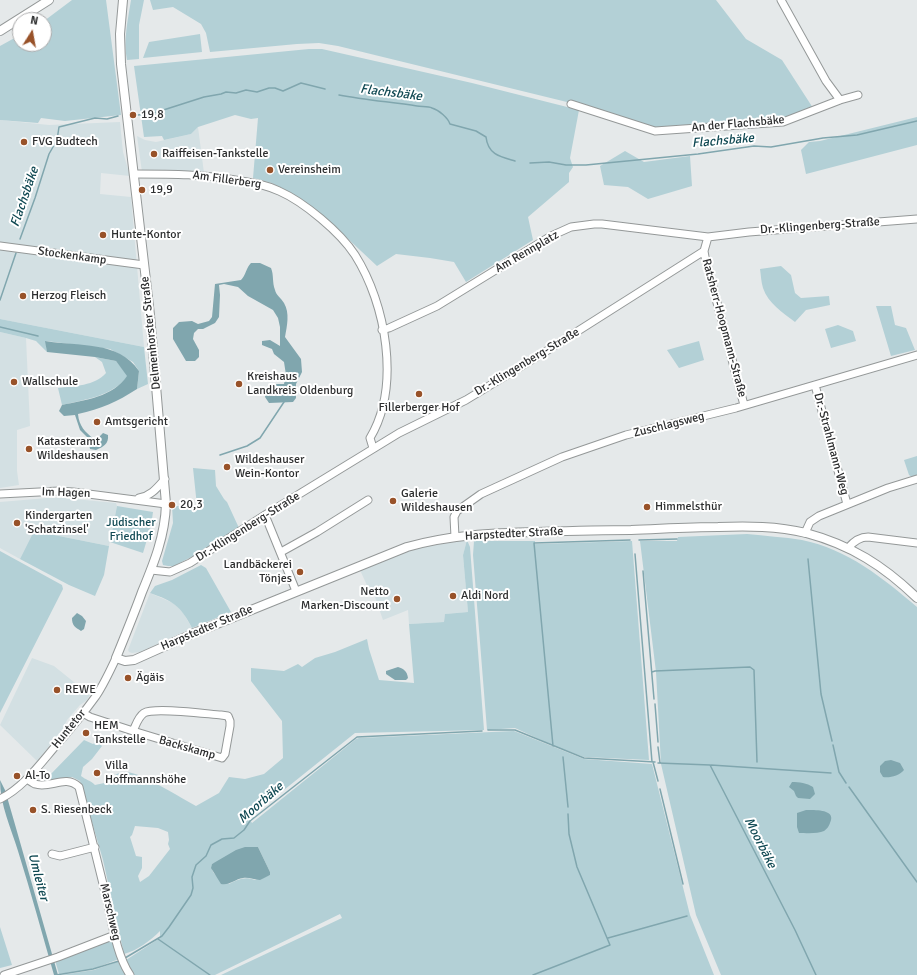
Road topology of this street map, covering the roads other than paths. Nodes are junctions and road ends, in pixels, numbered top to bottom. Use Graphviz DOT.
graph roads {
  1 [pos="49,0"];
  2 [pos="123,0"];
  3 [pos="781,0"];
  4 [pos="0,31"];
  5 [pos="858,95"];
  6 [pos="840,100"];
  7 [pos="571,104"];
  8 [pos="135,174"];
  9 [pos="917,219"];
  10 [pos="708,237"];
  11 [pos="0,246"];
  12 [pos="704,251"];
  13 [pos="144,265"];
  14 [pos="382,330"];
  15 [pos="917,355"];
  16 [pos="815,384"];
  17 [pos="744,405"];
  18 [pos="373,448"];
  19 [pos="165,479"];
  20 [pos="917,479"];
  21 [pos="0,494"];
  22 [pos="131,499"];
  23 [pos="368,500"];
  24 [pos="166,504"];
  25 [pos="848,504"];
  26 [pos="265,516"];
  27 [pos="805,533"];
  28 [pos="455,537"];
  29 [pos="917,543"];
  30 [pos="848,548"];
  31 [pos="281,552"];
  32 [pos="151,570"];
  33 [pos="296,591"];
  34 [pos="917,598"];
  35 [pos="116,658"];
  36 [pos="228,708"];
  37 [pos="83,713"];
  38 [pos="228,716"];
  39 [pos="133,731"];
  40 [pos="27,779"];
  41 [pos="0,799"];
  42 [pos="95,848"];
  43 [pos="52,854"];
  44 [pos="115,936"];
  45 [pos="4,975"];
  46 [pos="130,975"];
  1 -- 4 [label="main road"];
  2 -- 8 [label="main road, Delmenhorster Straße"];
  3 -- 6 [label="street"];
  5 -- 6 [label="street, An der Flachsbäke"];
  6 -- 7 [label="street, An der Flachsbäke"];
  8 -- 13 [label="main road, Delmenhorster Straße"];
  8 -- 14 [label="street, Am Fillerberg"];
  9 -- 10 [label="street, Dr.-Klingenberg-Straße"];
  10 -- 12 [label="street"];
  10 -- 14 [label="street, Am Rennplatz"];
  11 -- 13 [label="street, Stockenkamp"];
  12 -- 17 [label="street, Ratsherr-Hoopmann-Straße"];
  12 -- 18 [label="street, Dr.-Klingenberg-Straße"];
  13 -- 19 [label="main road, Delmenhorster Straße"];
  14 -- 18 [label="street, Am Fillerberg"];
  15 -- 16 [label="street, Zuschlagsweg"];
  16 -- 17 [label="street, Zuschlagsweg"];
  16 -- 25 [label="street, Dr.-Strahlmann-Weg"];
  17 -- 28 [label="street, Zuschlagsweg"];
  18 -- 26 [label="street, Dr.-Klingenberg-Straße"];
  19 -- 22 [label="street, Im Hagen"];
  19 -- 24 [label="main road, Delmenhorster Straße"];
  20 -- 25 [label="street"];
  21 -- 22 [label="street, Im Hagen"];
  22 -- 24 [label="street, Im Hagen"];
  23 -- 31 [label="street"];
  24 -- 32 [label="main road, Delmenhorster Straße"];
  25 -- 27 [label="street"];
  26 -- 31 [label="street"];
  26 -- 32 [label="street, Dr.-Klingenberg-Straße"];
  27 -- 28 [label="main road, Harpstedter Straße"];
  27 -- 30 [label="main road, Harpstedter Straße"];
  28 -- 33 [label="main road, Harpstedter Straße"];
  29 -- 30 [label="street"];
  30 -- 34 [label="main road, Harpstedter Straße"];
  31 -- 33 [label="street"];
  32 -- 35 [label="main road, Delmenhorster Straße"];
  33 -- 35 [label="main road, Harpstedter Straße"];
  35 -- 37 [label="street, Huntetor"];
  36 -- 38 [label="street, Backskamp"];
  37 -- 39 [label="street, Backskamp"];
  37 -- 40 [label="street, Huntetor"];
  38 -- 39 [label="street"];
  38 -- 39 [label="street, Backskamp"];
  40 -- 41 [label="street, Huntetor"];
  40 -- 42 [label="street, Marschweg"];
  42 -- 43 [label="street"];
  42 -- 44 [label="street, Marschweg"];
  44 -- 45 [label="street"];
  44 -- 46 [label="street, Marschweg"];
}
